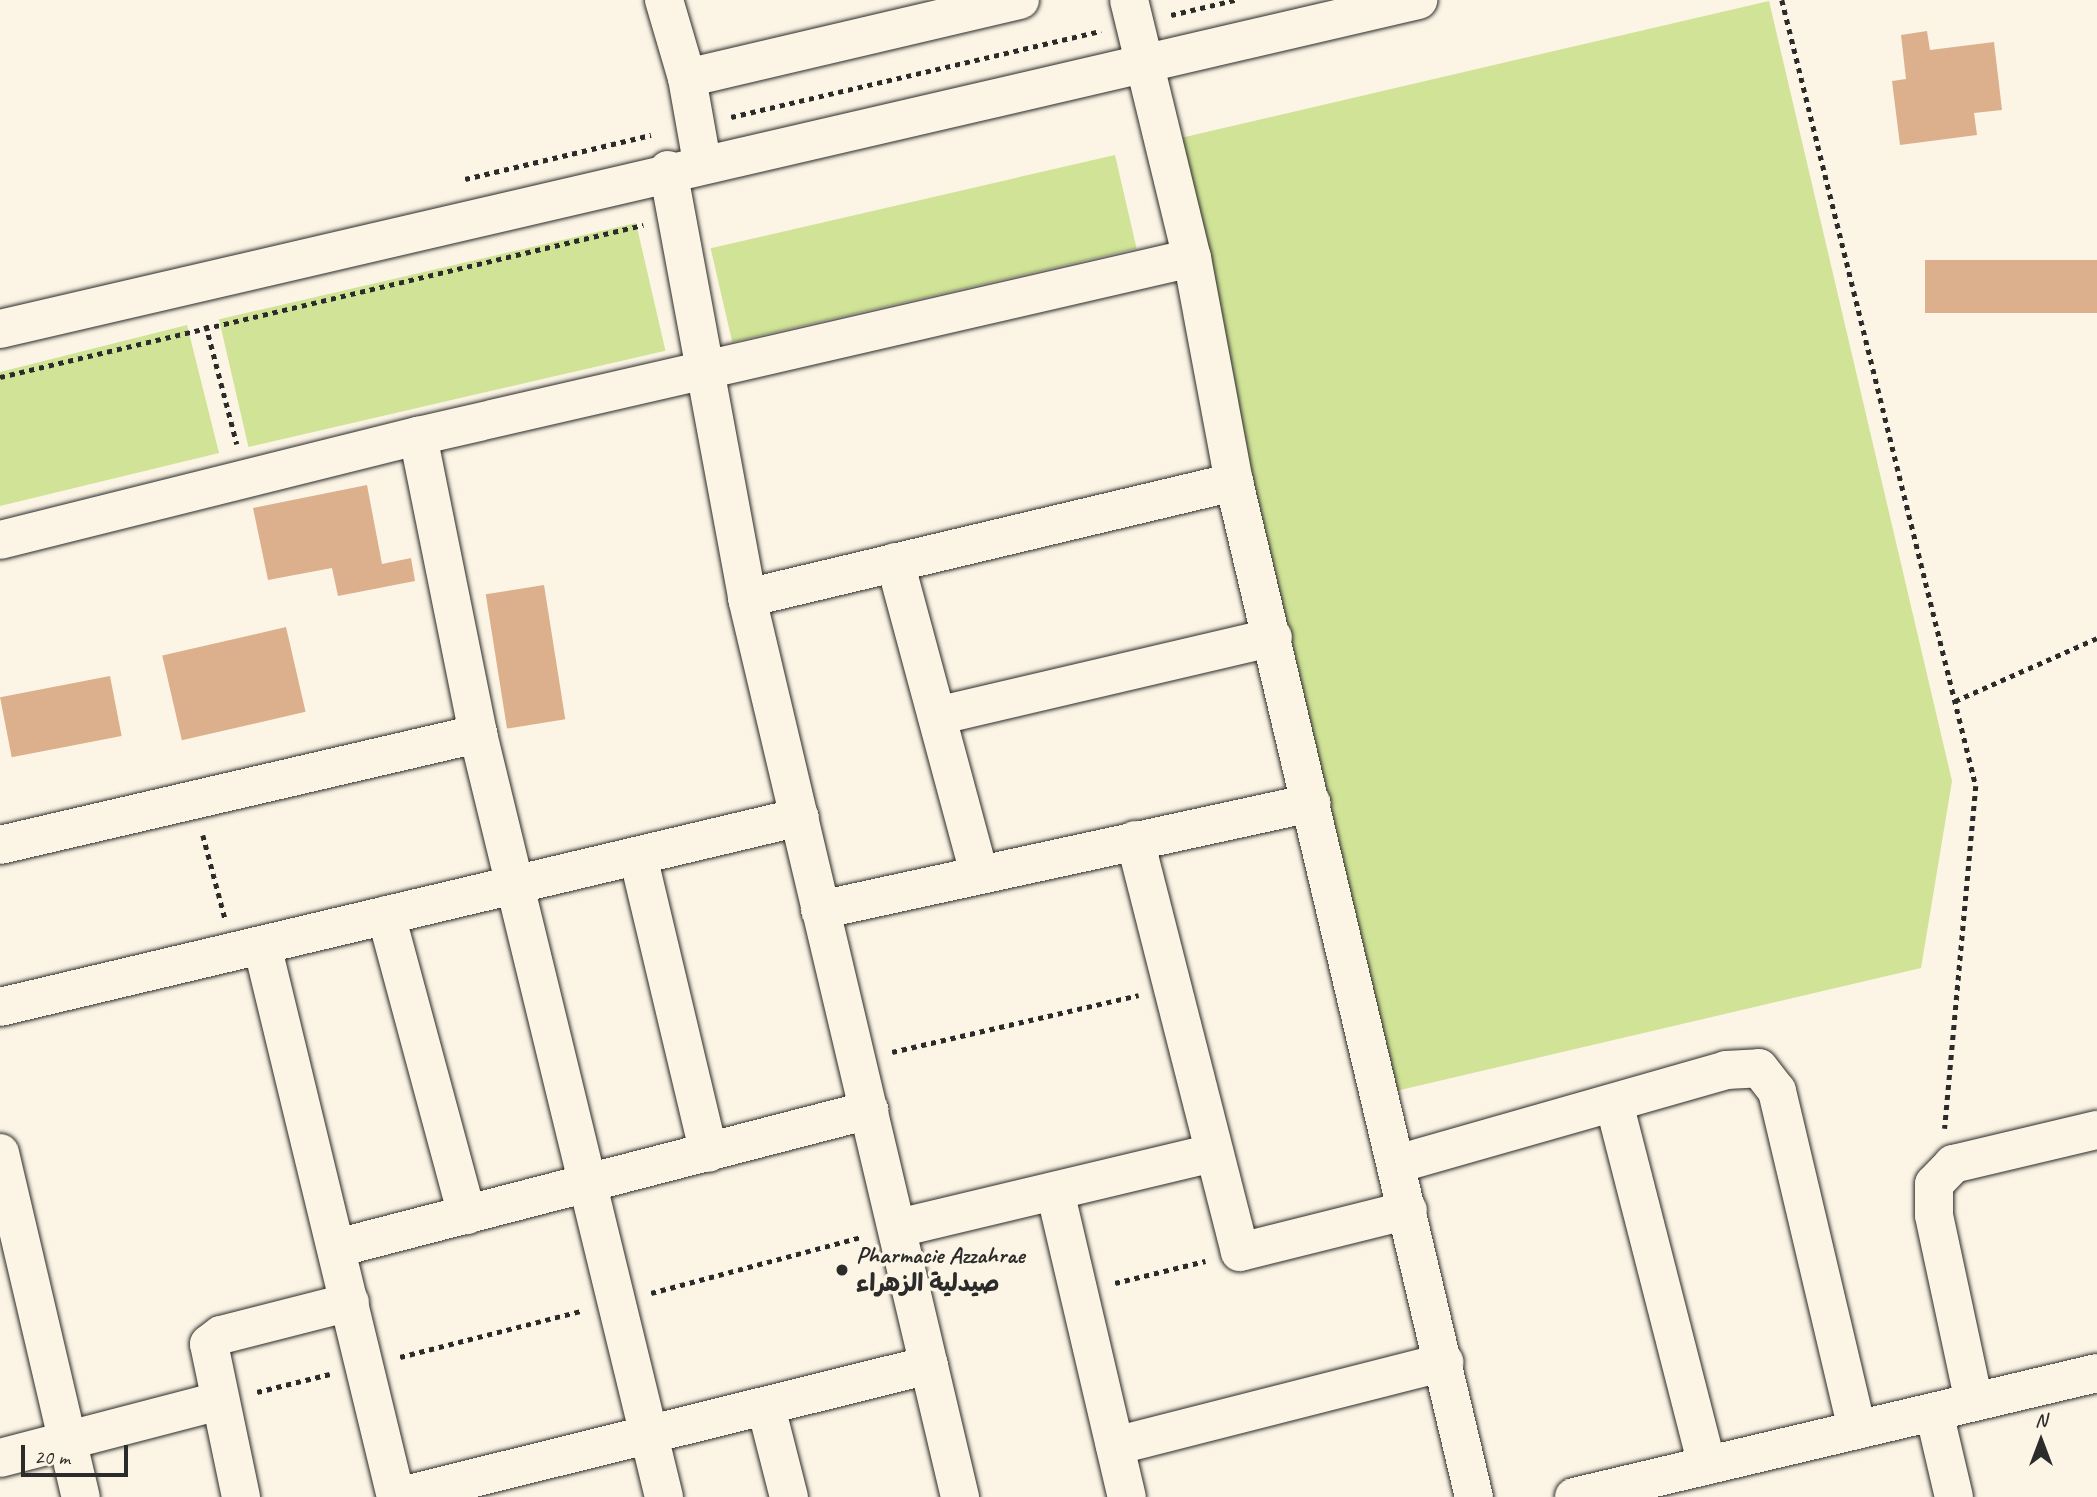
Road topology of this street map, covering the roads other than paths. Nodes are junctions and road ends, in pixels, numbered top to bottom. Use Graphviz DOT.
graph roads {
  1 [pos="664,0"];
  2 [pos="1020,0"];
  3 [pos="1129,0"];
  4 [pos="1418,0"];
  5 [pos="1144,63"];
  6 [pos="687,78"];
  7 [pos="685,166"];
  8 [pos="1192,258"];
  9 [pos="0,329"];
  10 [pos="707,368"];
  11 [pos="418,436"];
  12 [pos="1234,482"];
  13 [pos="0,540"];
  14 [pos="895,562"];
  15 [pos="747,598"];
  16 [pos="1273,637"];
  17 [pos="937,716"];
  18 [pos="478,734"];
  19 [pos="1311,803"];
  20 [pos="800,817"];
  21 [pos="1135,840"];
  22 [pos="0,845"];
  23 [pos="638,856"];
  24 [pos="979,873"];
  25 [pos="515,885"];
  26 [pos="820,909"];
  27 [pos="386,915"];
  28 [pos="248,948"];
  29 [pos="0,1007"];
  30 [pos="1614,1103"];
  31 [pos="869,1110"];
  32 [pos="2097,1130"];
  33 [pos="0,1153"];
  34 [pos="709,1153"];
  35 [pos="1213,1153"];
  36 [pos="1397,1164"];
  37 [pos="590,1185"];
  38 [pos="1055,1191"];
  39 [pos="1408,1210"];
  40 [pos="467,1215"];
  41 [pos="898,1228"];
  42 [pos="337,1248"];
  43 [pos="350,1302"];
  44 [pos="1444,1362"];
  45 [pos="929,1365"];
  46 [pos="2095,1382"];
  47 [pos="219,1401"];
  48 [pos="1974,1402"];
  49 [pos="766,1408"];
  50 [pos="1934,1412"];
  51 [pos="1857,1430"];
  52 [pos="649,1436"];
  53 [pos="67,1441"];
  54 [pos="1115,1446"];
  55 [pos="0,1458"];
  56 [pos="1707,1465"];
  57 [pos="524,1482"];
  58 [pos="1673,1485"];
  59 [pos="80,1497"];
  60 [pos="241,1497"];
  61 [pos="397,1497"];
  62 [pos="664,1497"];
  63 [pos="789,1497"];
  64 [pos="960,1497"];
  65 [pos="1127,1497"];
  66 [pos="1474,1497"];
  67 [pos="1574,1497"];
  68 [pos="1954,1497"];
  1 -- 6 [label="street"];
  2 -- 6 [label="street"];
  3 -- 5 [label="street"];
  4 -- 5 [label="street"];
  5 -- 7 [label="street"];
  5 -- 8 [label="street"];
  6 -- 7 [label="street"];
  7 -- 9 [label="street"];
  7 -- 10 [label="street"];
  8 -- 10 [label="street"];
  8 -- 12 [label="street"];
  10 -- 11 [label="street"];
  10 -- 15 [label="street"];
  11 -- 13 [label="street"];
  11 -- 18 [label="street"];
  12 -- 14 [label="street"];
  12 -- 16 [label="street"];
  14 -- 15 [label="street"];
  14 -- 17 [label="street"];
  15 -- 20 [label="street"];
  16 -- 17 [label="street"];
  16 -- 19 [label="street"];
  17 -- 24 [label="street"];
  18 -- 22 [label="street"];
  18 -- 25 [label="street"];
  19 -- 21 [label="street"];
  19 -- 36 [label="street"];
  20 -- 23 [label="street"];
  20 -- 26 [label="street"];
  21 -- 24 [label="street"];
  21 -- 35 [label="street"];
  23 -- 25 [label="street"];
  23 -- 34 [label="street"];
  24 -- 26 [label="street"];
  25 -- 27 [label="street"];
  25 -- 37 [label="street"];
  26 -- 31 [label="street"];
  27 -- 28 [label="street"];
  27 -- 40 [label="street"];
  28 -- 29 [label="street"];
  28 -- 42 [label="street"];
  30 -- 36 [label="street"];
  30 -- 51 [label="street"];
  30 -- 56 [label="street"];
  31 -- 34 [label="street"];
  31 -- 41 [label="street"];
  32 -- 48 [label="street"];
  33 -- 53 [label="street"];
  34 -- 37 [label="street"];
  35 -- 38 [label="street"];
  35 -- 39 [label="street"];
  36 -- 39 [label="street"];
  37 -- 40 [label="street"];
  37 -- 52 [label="street"];
  38 -- 41 [label="street"];
  38 -- 54 [label="street"];
  39 -- 44 [label="street"];
  40 -- 42 [label="street"];
  41 -- 45 [label="street"];
  42 -- 43 [label="street"];
  43 -- 47 [label="street"];
  43 -- 61 [label="street"];
  44 -- 54 [label="street"];
  44 -- 66 [label="street"];
  45 -- 49 [label="street"];
  45 -- 64 [label="street"];
  46 -- 48 [label="street"];
  47 -- 53 [label="street"];
  47 -- 60 [label="street"];
  48 -- 50 [label="street"];
  49 -- 52 [label="street"];
  49 -- 63 [label="street"];
  50 -- 51 [label="street"];
  50 -- 68 [label="street"];
  51 -- 56 [label="street"];
  52 -- 57 [label="street"];
  52 -- 62 [label="street"];
  53 -- 55 [label="street"];
  53 -- 59 [label="street"];
  54 -- 65 [label="street"];
  56 -- 58 [label="street"];
  57 -- 61 [label="street"];
  58 -- 67 [label="street"];
}
